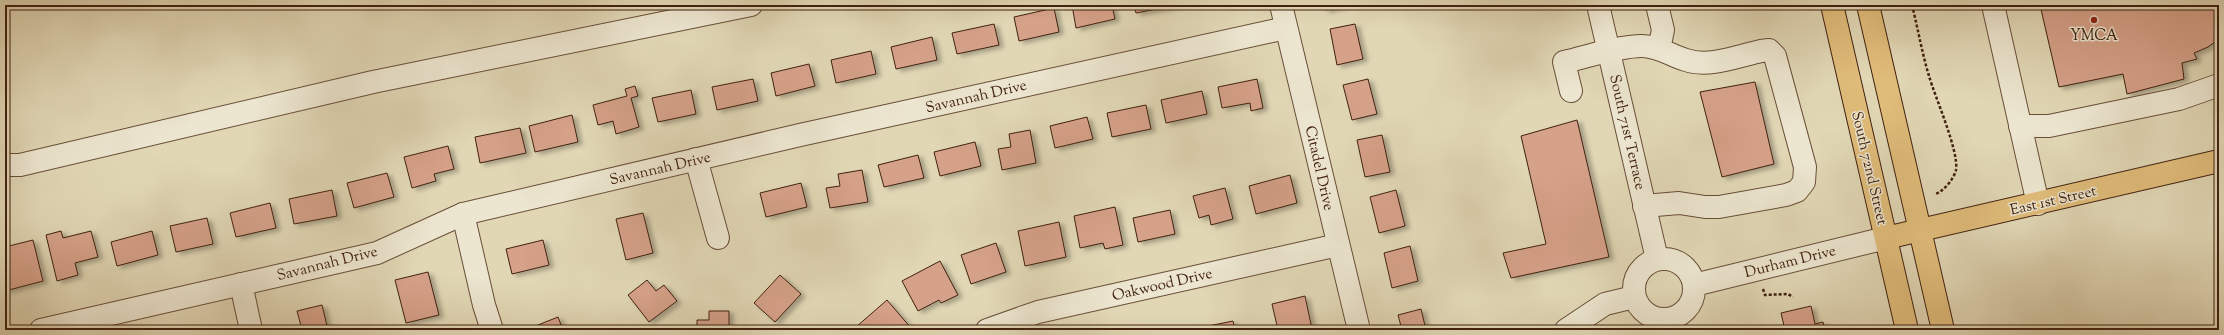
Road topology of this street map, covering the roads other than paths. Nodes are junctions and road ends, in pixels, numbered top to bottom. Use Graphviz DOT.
graph roads {
  1 [pos="750,5"];
  2 [pos="1281,5"];
  3 [pos="1598,5"];
  4 [pos="1657,5"];
  5 [pos="1832,5"];
  6 [pos="1868,5"];
  7 [pos="1993,5"];
  8 [pos="1286,28"];
  9 [pos="1659,49"];
  10 [pos="1609,52"];
  11 [pos="2219,85"];
  12 [pos="1571,91"];
  13 [pos="2020,126"];
  14 [pos="696,159"];
  15 [pos="2219,161"];
  16 [pos="5,165"];
  17 [pos="2038,204"];
  18 [pos="1644,206"];
  19 [pos="463,214"];
  20 [pos="1919,230"];
  21 [pos="718,238"];
  22 [pos="1886,238"];
  23 [pos="1338,245"];
  24 [pos="1657,259"];
  25 [pos="241,284"];
  26 [pos="1694,284"];
  27 [pos="1634,297"];
  28 [pos="1672,325"];
  29 [pos="42,330"];
  30 [pos="251,330"];
  31 [pos="492,330"];
  32 [pos="987,330"];
  33 [pos="1359,330"];
  34 [pos="1566,330"];
  35 [pos="1907,330"];
  36 [pos="1943,330"];
  1 -- 16 [label="street"];
  2 -- 8 [label="street, Citadel Drive"];
  3 -- 10 [label="street, South 71st Terrace"];
  4 -- 9 [label="street"];
  5 -- 22 [label="main road, South 72nd Street"];
  6 -- 20 [label="main road"];
  7 -- 13 [label="street"];
  8 -- 14 [label="street, Savannah Drive"];
  8 -- 23 [label="street, Citadel Drive"];
  9 -- 10 [label="street"];
  9 -- 18 [label="street"];
  10 -- 12 [label="street"];
  10 -- 18 [label="street, South 71st Terrace"];
  11 -- 13 [label="street"];
  13 -- 17 [label="street"];
  14 -- 19 [label="street, Savannah Drive"];
  14 -- 21 [label="street"];
  15 -- 17 [label="main road, East 1st Street"];
  17 -- 20 [label="main road, East 1st Street"];
  18 -- 24 [label="street, South 71st Terrace"];
  19 -- 25 [label="street, Savannah Drive"];
  19 -- 31 [label="street"];
  20 -- 22 [label="main road, East 1st Street"];
  20 -- 36 [label="main road"];
  22 -- 26 [label="street, Durham Drive"];
  22 -- 35 [label="main road, South 72nd Street"];
  23 -- 32 [label="street, Oakwood Drive"];
  23 -- 33 [label="street, Citadel Drive"];
  24 -- 26 [label="street"];
  24 -- 27 [label="street"];
  25 -- 29 [label="street, Savannah Drive"];
  25 -- 30 [label="street"];
  26 -- 28 [label="street"];
  27 -- 28 [label="street"];
  27 -- 34 [label="street"];
}
